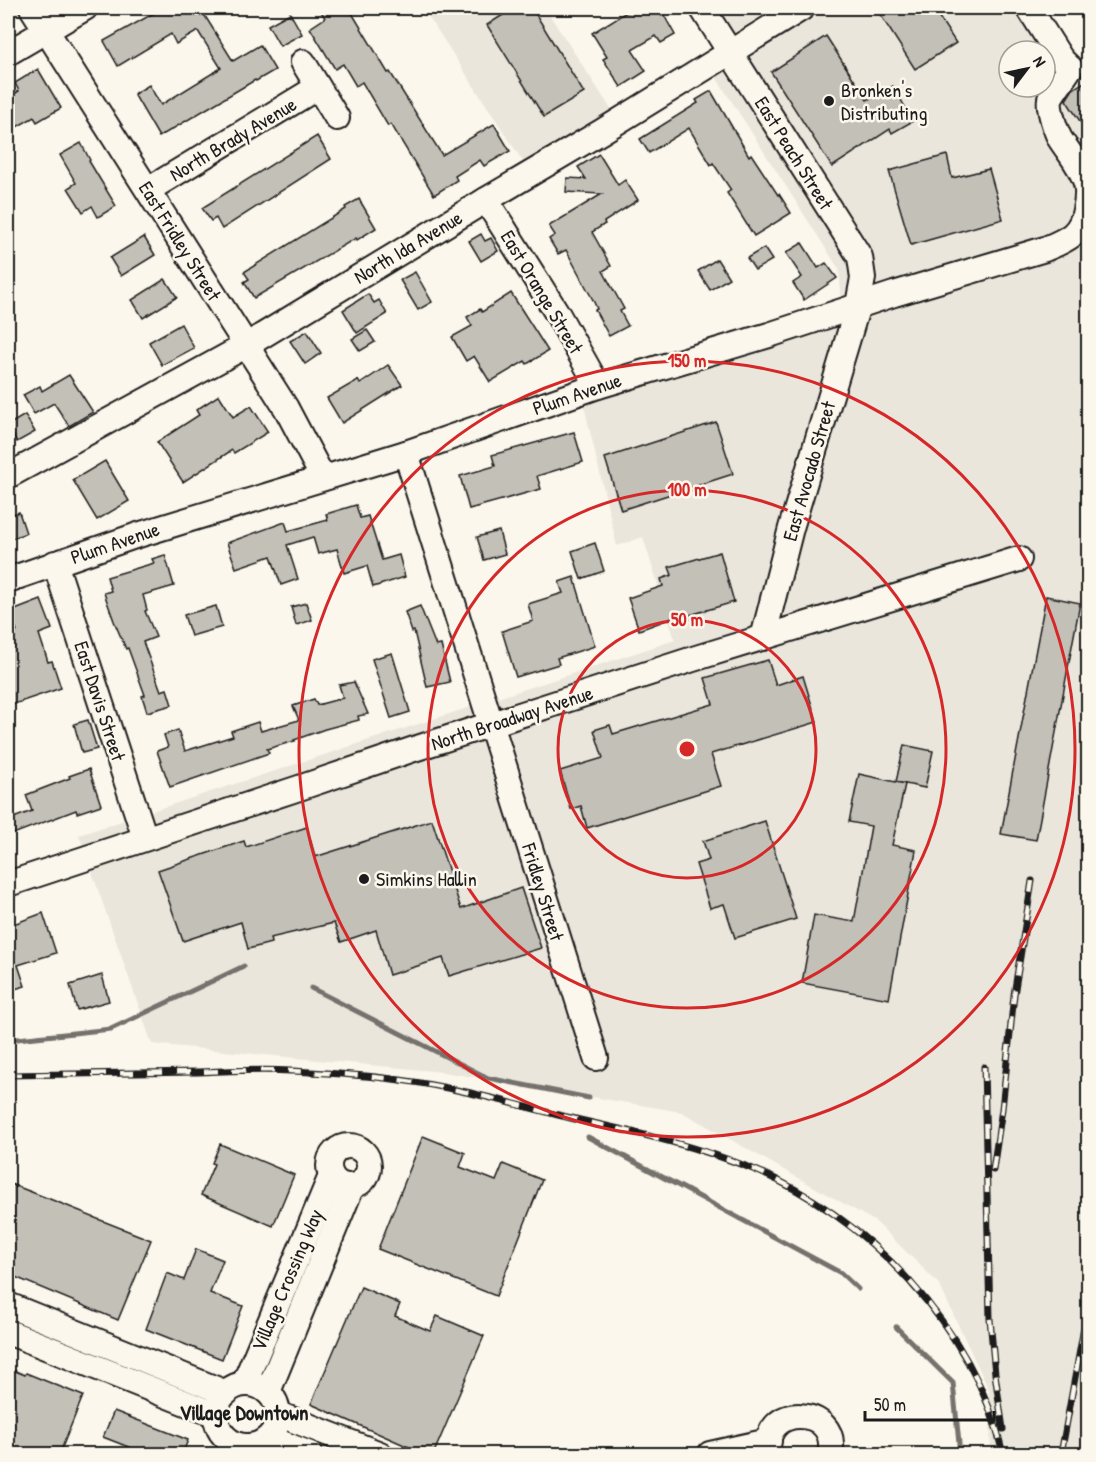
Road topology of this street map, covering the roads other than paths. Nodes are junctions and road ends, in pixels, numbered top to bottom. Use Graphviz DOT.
graph roads {
  1 [pos="32,8"];
  2 [pos="85,8"];
  3 [pos="702,8"];
  4 [pos="802,8"];
  5 [pos="1029,8"];
  6 [pos="46,30"];
  7 [pos="730,51"];
  8 [pos="8,53"];
  9 [pos="303,63"];
  10 [pos="1079,67"];
  11 [pos="318,87"];
  12 [pos="337,118"];
  13 [pos="148,190"];
  14 [pos="486,200"];
  15 [pos="858,305"];
  16 [pos="247,345"];
  17 [pos="598,386"];
  18 [pos="406,453"];
  19 [pos="8,476"];
  20 [pos="322,478"];
  21 [pos="1019,559"];
  22 [pos="55,563"];
  23 [pos="8,580"];
  24 [pos="763,638"];
  25 [pos="492,725"];
  26 [pos="145,838"];
  27 [pos="8,884"];
  28 [pos="596,1058"];
  29 [pos="8,1305"];
  30 [pos="8,1332"];
  31 [pos="235,1388"];
  32 [pos="268,1392"];
  33 [pos="278,1414"];
  34 [pos="220,1435"];
  35 [pos="254,1446"];
  36 [pos="769,1448"];
  37 [pos="310,1455"];
  38 [pos="380,1455"];
  39 [pos="710,1455"];
  40 [pos="830,1455"];
  1 -- 6 [label="street, East Fridley Street"];
  2 -- 6 [label="street"];
  3 -- 7 [label="street, East Peach Street"];
  4 -- 7 [label="street, North Ida Avenue"];
  5 -- 10 [label="street"];
  6 -- 8 [label="street"];
  6 -- 13 [label="street, East Fridley Street"];
  7 -- 14 [label="street, North Ida Avenue"];
  7 -- 15 [label="street, East Peach Street"];
  9 -- 11 [label="street"];
  10 -- 15 [label="street, Plum Avenue"];
  11 -- 12 [label="street"];
  11 -- 13 [label="street, North Brady Avenue"];
  13 -- 16 [label="street, East Fridley Street"];
  14 -- 16 [label="street, North Ida Avenue"];
  14 -- 17 [label="street, East Orange Street"];
  15 -- 17 [label="street, Plum Avenue"];
  15 -- 24 [label="street, East Avocado Street"];
  16 -- 19 [label="street, North Ida Avenue"];
  16 -- 20 [label="street, East Fridley Street"];
  17 -- 18 [label="street, Plum Avenue"];
  18 -- 20 [label="street, Plum Avenue"];
  18 -- 25 [label="street"];
  20 -- 22 [label="street, Plum Avenue"];
  21 -- 24 [label="street, North Broadway Avenue"];
  22 -- 23 [label="street, Plum Avenue"];
  22 -- 26 [label="street, East Davis Street"];
  24 -- 25 [label="street, North Broadway Avenue"];
  25 -- 26 [label="street, North Broadway Avenue"];
  25 -- 28 [label="street, Fridley Street"];
  26 -- 27 [label="street, North Broadway Avenue"];
  29 -- 31 [label="street"];
  30 -- 34 [label="street"];
  31 -- 32 [label="street"];
  31 -- 32 [label="street, Village Crossing Way"];
  31 -- 34 [label="street"];
  32 -- 33 [label="street"];
  33 -- 35 [label="street"];
  33 -- 38 [label="street"];
  34 -- 35 [label="street"];
  35 -- 37 [label="street"];
  36 -- 39 [label="street"];
  36 -- 40 [label="street"];
}
